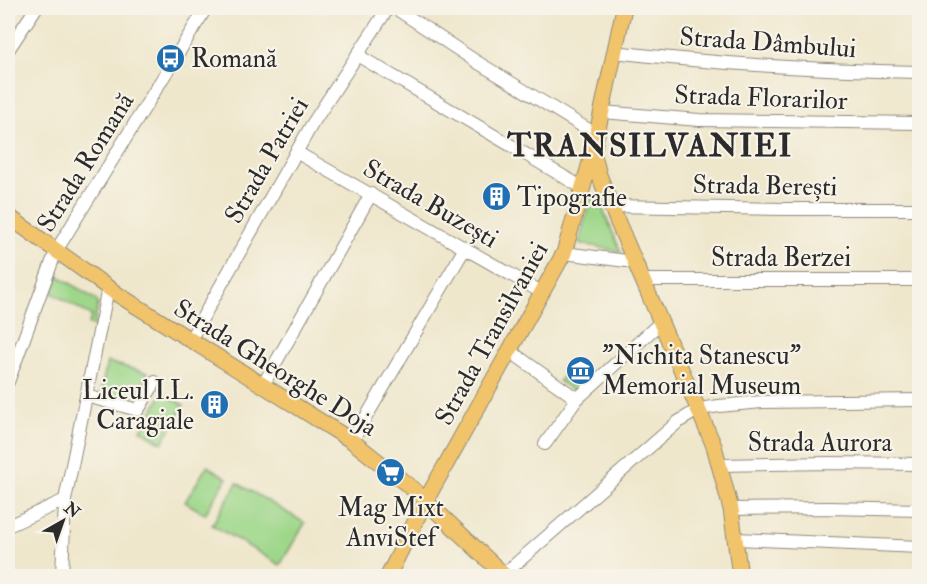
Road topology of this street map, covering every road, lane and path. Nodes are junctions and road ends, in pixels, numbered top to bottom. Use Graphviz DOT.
graph roads {
  1 [pos="36,8"];
  2 [pos="206,8"];
  3 [pos="388,8"];
  4 [pos="395,8"];
  5 [pos="620,10"];
  6 [pos="8,50"];
  7 [pos="614,52"];
  8 [pos="357,55"];
  9 [pos="920,72"];
  10 [pos="602,112"];
  11 [pos="920,123"];
  12 [pos="597,135"];
  13 [pos="296,152"];
  14 [pos="593,152"];
  15 [pos="583,188"];
  16 [pos="371,194"];
  17 [pos="611,206"];
  18 [pos="920,209"];
  19 [pos="8,216"];
  20 [pos="465,248"];
  21 [pos="56,251"];
  22 [pos="564,253"];
  23 [pos="634,262"];
  24 [pos="642,280"];
  25 [pos="920,280"];
  26 [pos="108,288"];
  27 [pos="543,293"];
  28 [pos="661,322"];
  29 [pos="190,340"];
  30 [pos="510,351"];
  31 [pos="10,367"];
  32 [pos="8,382"];
  33 [pos="155,382"];
  34 [pos="263,385"];
  35 [pos="86,396"];
  36 [pos="577,399"];
  37 [pos="920,400"];
  38 [pos="699,409"];
  39 [pos="352,441"];
  40 [pos="545,444"];
  41 [pos="920,464"];
  42 [pos="721,465"];
  43 [pos="65,500"];
  44 [pos="426,500"];
  45 [pos="731,509"];
  46 [pos="920,510"];
  47 [pos="8,526"];
  48 [pos="736,539"];
  49 [pos="920,547"];
  50 [pos="62,576"];
  51 [pos="388,576"];
  52 [pos="504,576"];
  53 [pos="740,576"];
  1 -- 6 [label="street"];
  2 -- 21 [label="street, Strada Romană"];
  3 -- 8 [label="street, Strada Patriei"];
  4 -- 12 [label="street"];
  5 -- 7 [label="main road, Strada Transilvaniei"];
  7 -- 9 [label="street, Strada Dâmbului"];
  7 -- 10 [label="main road, Strada Transilvaniei"];
  8 -- 13 [label="street, Strada Patriei"];
  8 -- 15 [label="street"];
  10 -- 11 [label="street, Strada Florarilor"];
  10 -- 12 [label="main road, Strada Transilvaniei"];
  12 -- 14 [label="main road, Strada Transilvaniei"];
  13 -- 16 [label="street, Strada Buzești"];
  13 -- 29 [label="street, Strada Patriei"];
  14 -- 15 [label="main road, Strada Transilvaniei"];
  14 -- 17 [label="main road"];
  15 -- 22 [label="main road, Strada Transilvaniei"];
  16 -- 20 [label="street, Strada Buzești"];
  16 -- 34 [label="street"];
  17 -- 18 [label="street, Strada Berești"];
  17 -- 23 [label="main road"];
  19 -- 21 [label="main road, Strada Gheorghe Doja"];
  20 -- 27 [label="street, Strada Buzești"];
  20 -- 39 [label="street"];
  21 -- 26 [label="main road, Strada Gheorghe Doja"];
  21 -- 31 [label="street, Strada Romană"];
  22 -- 23 [label="street"];
  22 -- 27 [label="main road, Strada Transilvaniei"];
  23 -- 24 [label="main road"];
  24 -- 25 [label="street, Strada Berzei"];
  24 -- 28 [label="main road"];
  26 -- 29 [label="main road, Strada Gheorghe Doja"];
  26 -- 35 [label="street"];
  27 -- 30 [label="main road, Strada Transilvaniei"];
  28 -- 36 [label="street"];
  28 -- 38 [label="main road"];
  29 -- 34 [label="main road, Strada Gheorghe Doja"];
  30 -- 36 [label="street"];
  30 -- 44 [label="main road, Strada Transilvaniei"];
  31 -- 32 [label="street, Strada Romană"];
  33 -- 35 [label="street"];
  34 -- 39 [label="main road, Strada Gheorghe Doja"];
  35 -- 43 [label="street"];
  36 -- 40 [label="street"];
  37 -- 38 [label="street"];
  38 -- 42 [label="main road"];
  38 -- 52 [label="street"];
  39 -- 44 [label="main road, Strada Gheorghe Doja"];
  41 -- 42 [label="street, Strada Aurora"];
  42 -- 45 [label="main road"];
  43 -- 47 [label="street"];
  43 -- 50 [label="street"];
  44 -- 51 [label="main road, Strada Transilvaniei"];
  44 -- 52 [label="main road, Strada Gheorghe Doja"];
  45 -- 46 [label="street"];
  45 -- 48 [label="main road"];
  48 -- 49 [label="street"];
  48 -- 53 [label="main road"];
}
